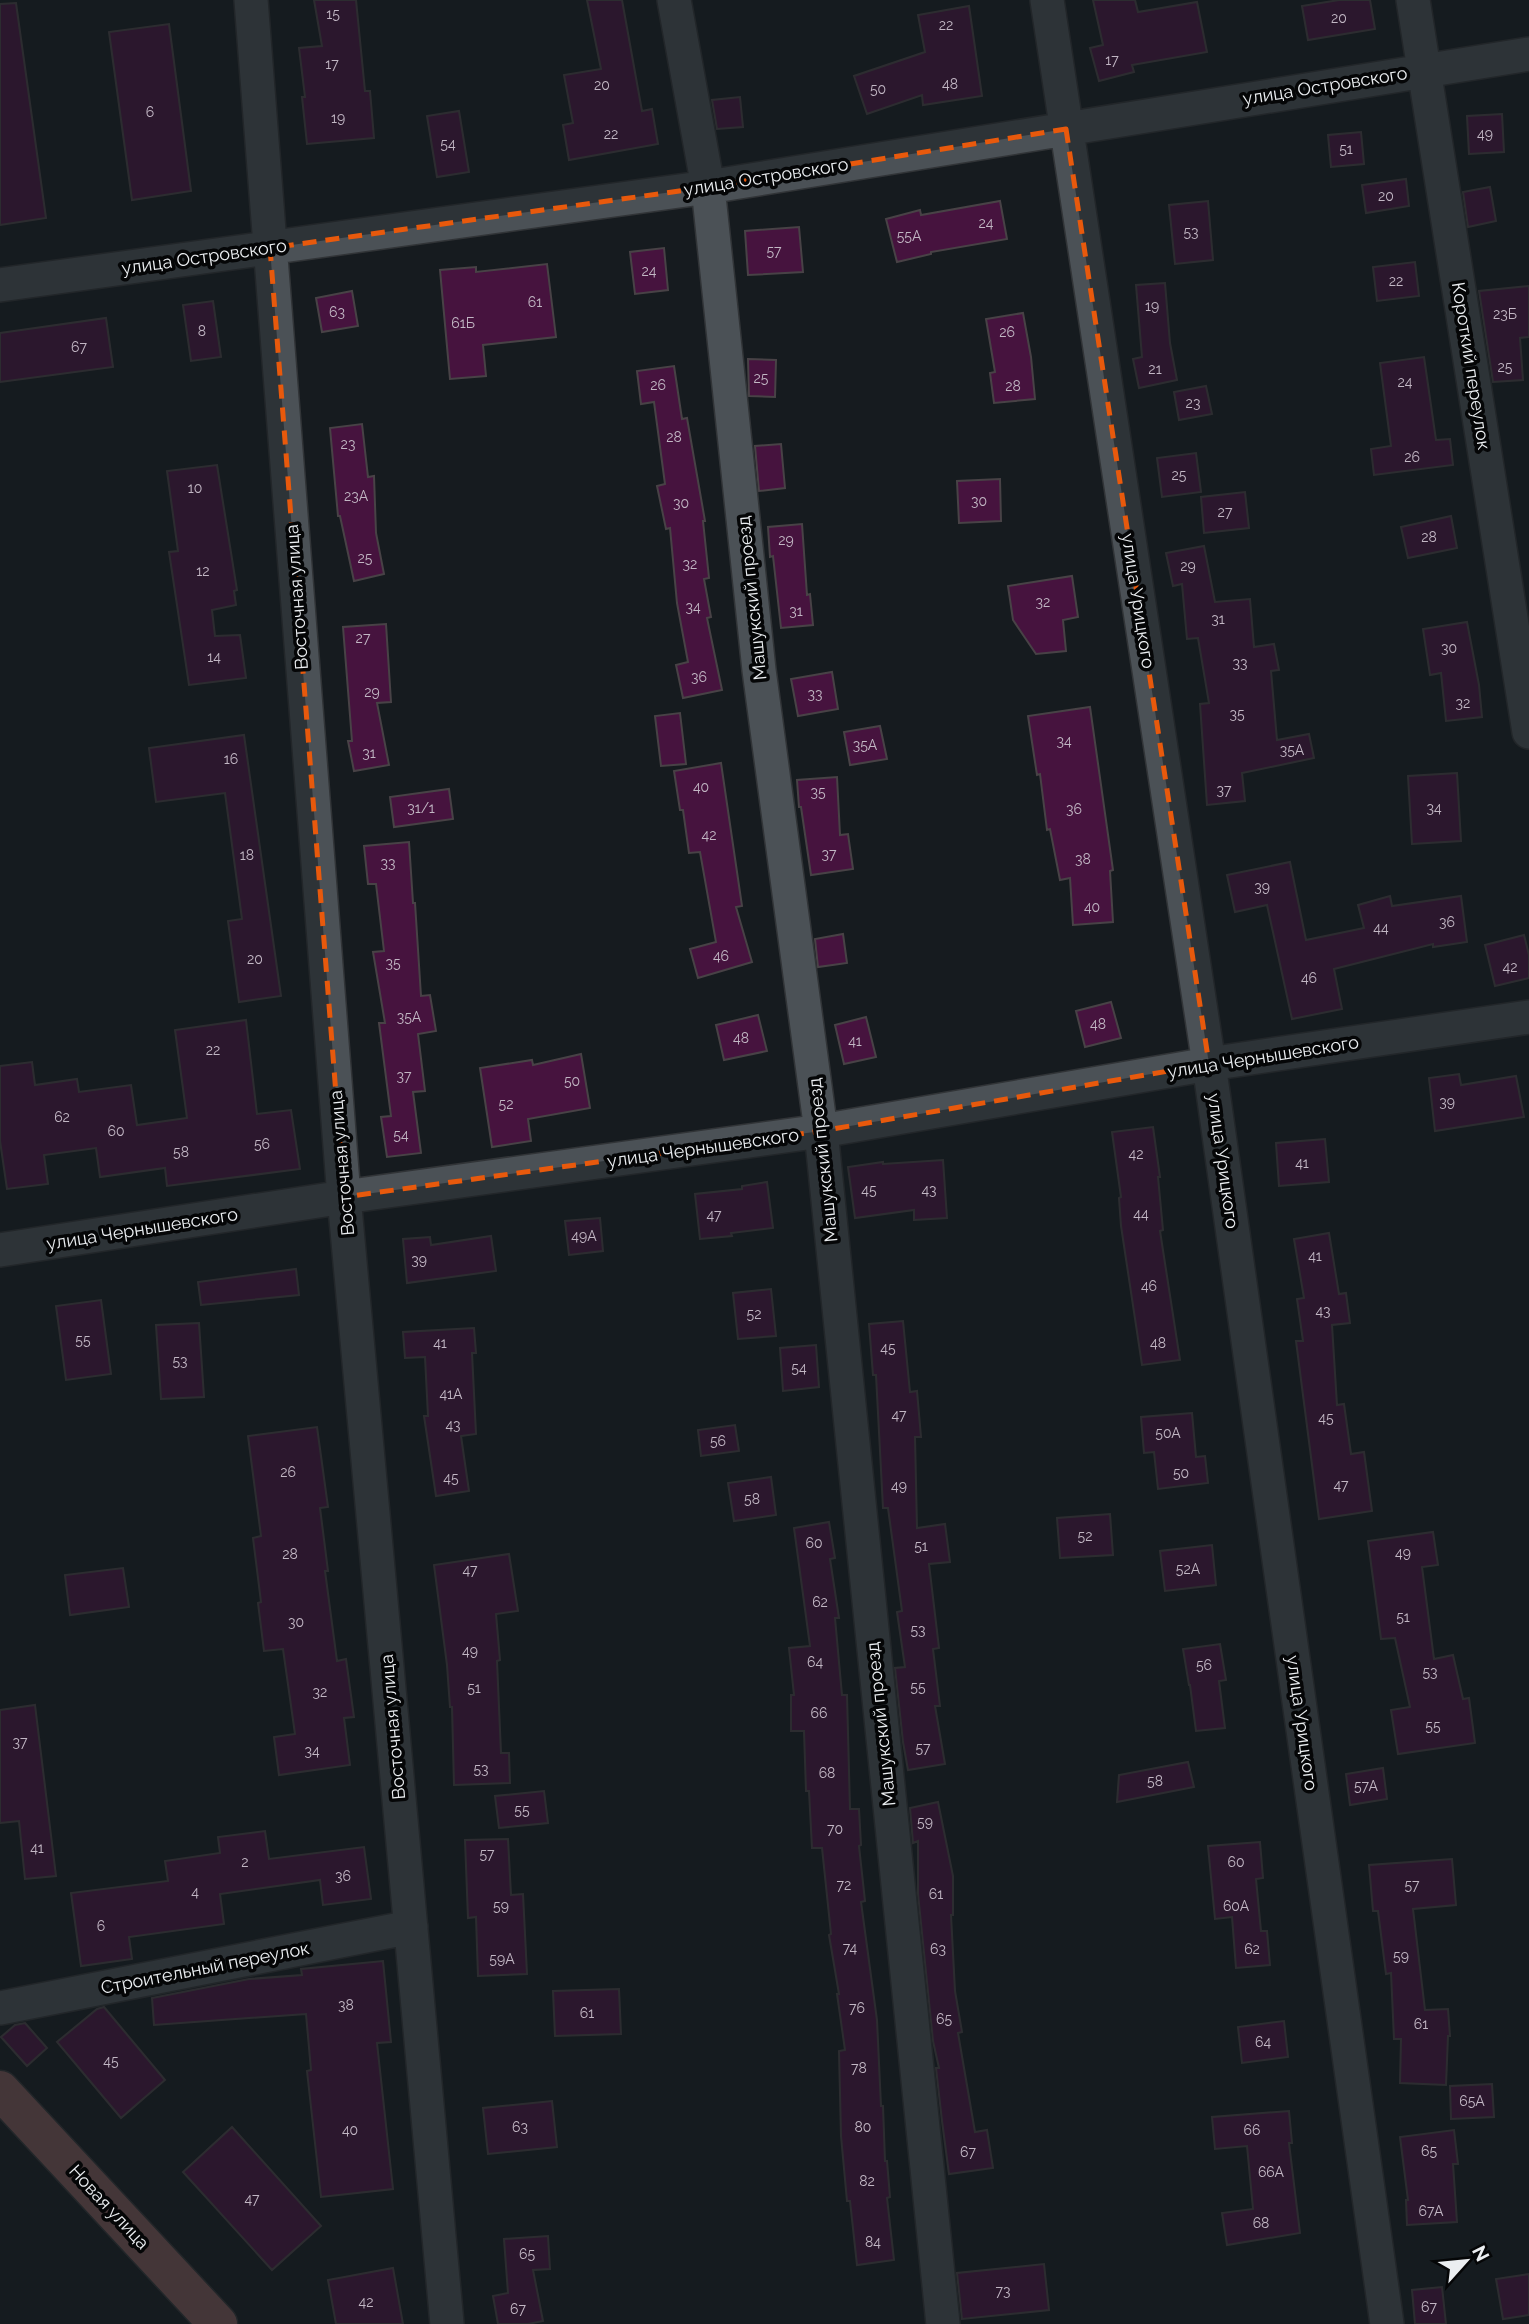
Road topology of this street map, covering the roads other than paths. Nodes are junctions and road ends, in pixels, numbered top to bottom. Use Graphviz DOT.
graph roads {
  1 [pos="251,0"];
  2 [pos="674,0"];
  3 [pos="1047,0"];
  4 [pos="1413,0"];
  5 [pos="1529,54"];
  6 [pos="1423,70"];
  7 [pos="1066,129"];
  8 [pos="708,187"];
  9 [pos="270,248"];
  10 [pos="0,285"];
  11 [pos="1529,732"];
  12 [pos="1529,1017"];
  13 [pos="1209,1064"];
  14 [pos="821,1131"];
  15 [pos="344,1197"];
  16 [pos="0,1250"];
  17 [pos="411,1927"];
  18 [pos="0,2008"];
  19 [pos="0,2090"];
  20 [pos="218,2324"];
  21 [pos="447,2324"];
  22 [pos="943,2324"];
  23 [pos="1387,2324"];
  1 -- 9 [label="street, Восточная улица"];
  2 -- 8 [label="street, Машукский проезд"];
  3 -- 7 [label="street, улица Урицкого"];
  4 -- 6 [label="street, Короткий переулок"];
  5 -- 6 [label="street, улица Островского"];
  6 -- 7 [label="street, улица Островского"];
  6 -- 11 [label="street, Короткий переулок"];
  7 -- 8 [label="street, улица Островского"];
  7 -- 13 [label="street, улица Урицкого"];
  8 -- 9 [label="street, улица Островского"];
  8 -- 14 [label="street, Машукский проезд"];
  9 -- 10 [label="street, улица Островского"];
  9 -- 15 [label="street, Восточная улица"];
  12 -- 13 [label="street, улица Чернышевского"];
  13 -- 14 [label="street, улица Чернышевского"];
  13 -- 23 [label="street, улица Урицкого"];
  14 -- 15 [label="street, улица Чернышевского"];
  14 -- 22 [label="street, Машукский проезд"];
  15 -- 16 [label="street, улица Чернышевского"];
  15 -- 17 [label="street, Восточная улица"];
  17 -- 18 [label="street, Строительный переулок"];
  17 -- 21 [label="street, Восточная улица"];
  19 -- 20 [label="street, Новая улица"];
}
